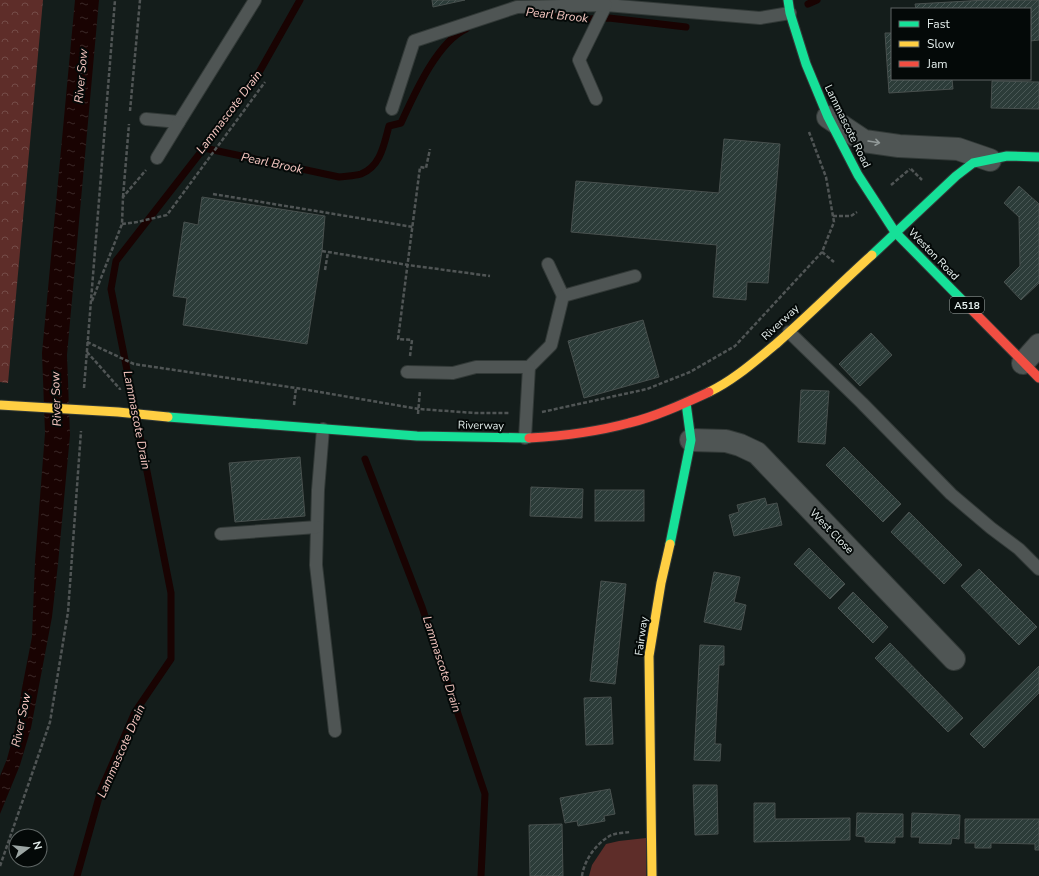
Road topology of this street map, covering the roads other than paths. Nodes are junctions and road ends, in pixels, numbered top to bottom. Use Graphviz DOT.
graph roads {
  1 [pos="255,0"];
  2 [pos="788,0"];
  3 [pos="606,4"];
  4 [pos="790,13"];
  5 [pos="596,99"];
  6 [pos="392,110"];
  7 [pos="828,117"];
  8 [pos="146,120"];
  9 [pos="179,122"];
  10 [pos="1039,157"];
  11 [pos="157,158"];
  12 [pos="990,160"];
  13 [pos="895,232"];
  14 [pos="548,264"];
  15 [pos="635,276"];
  16 [pos="563,296"];
  17 [pos="789,332"];
  18 [pos="1039,346"];
  19 [pos="1023,363"];
  20 [pos="528,367"];
  21 [pos="412,372"];
  22 [pos="1039,378"];
  23 [pos="686,403"];
  24 [pos="0,405"];
  25 [pos="323,429"];
  26 [pos="525,438"];
  27 [pos="690,440"];
  28 [pos="317,527"];
  29 [pos="221,534"];
  30 [pos="1039,570"];
  31 [pos="954,659"];
  32 [pos="335,731"];
  33 [pos="652,876"];
  1 -- 9 [label="lane"];
  2 -- 4 [label="main road, Lammascote Road"];
  3 -- 4 [label="lane"];
  3 -- 5 [label="lane"];
  3 -- 6 [label="lane"];
  4 -- 7 [label="main road, Lammascote Road"];
  7 -- 12 [label="street, one-way"];
  7 -- 13 [label="main road, Lammascote Road"];
  8 -- 9 [label="lane"];
  9 -- 11 [label="lane"];
  10 -- 12 [label="main road, Riverway"];
  12 -- 13 [label="main road, Riverway"];
  13 -- 17 [label="main road, Riverway"];
  13 -- 19 [label="main road, Weston Road / A518"];
  14 -- 16 [label="lane"];
  15 -- 16 [label="lane"];
  16 -- 20 [label="lane"];
  17 -- 23 [label="main road, Riverway"];
  17 -- 30 [label="lane"];
  18 -- 19 [label="street"];
  19 -- 22 [label="main road, Weston Road / A518"];
  20 -- 21 [label="lane"];
  20 -- 26 [label="lane"];
  23 -- 26 [label="main road, Riverway"];
  23 -- 27 [label="main road, Fairway"];
  24 -- 25 [label="main road, Riverway, bridge"];
  25 -- 26 [label="main road, Riverway"];
  25 -- 28 [label="lane"];
  27 -- 31 [label="street, West Close"];
  27 -- 33 [label="main road, Fairway"];
  28 -- 29 [label="lane"];
  28 -- 32 [label="lane"];
}
